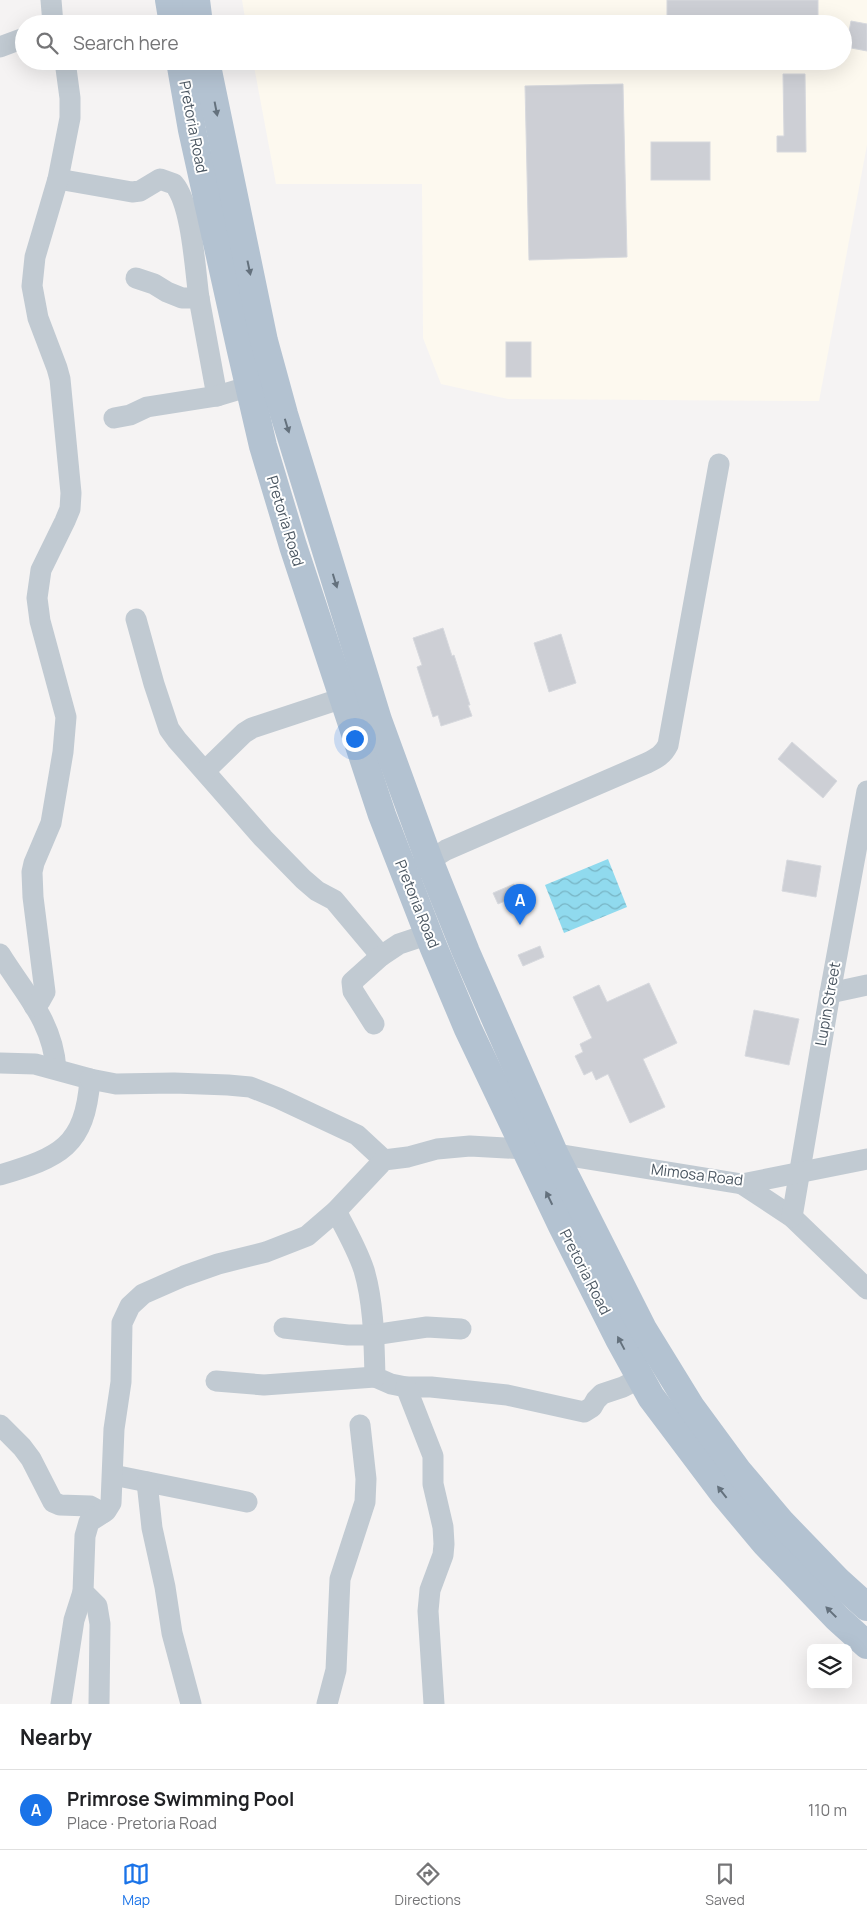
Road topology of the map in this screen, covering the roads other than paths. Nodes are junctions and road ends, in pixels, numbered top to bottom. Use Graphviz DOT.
graph roads {
  1 [pos="51,0"];
  2 [pos="169,0"];
  3 [pos="196,0"];
  4 [pos="52,15"];
  5 [pos="172,15"];
  6 [pos="198,15"];
  7 [pos="15,41"];
  8 [pos="0,47"];
  9 [pos="66,70"];
  10 [pos="182,70"];
  11 [pos="208,70"];
  12 [pos="58,179"];
  13 [pos="201,225"];
  14 [pos="136,278"];
  15 [pos="199,298"];
  16 [pos="262,383"];
  17 [pos="217,396"];
  18 [pos="114,418"];
  19 [pos="719,464"];
  20 [pos="136,619"];
  21 [pos="369,690"];
  22 [pos="342,698"];
  23 [pos="205,771"];
  24 [pos="867,791"];
  25 [pos="865,812"];
  26 [pos="429,860"];
  27 [pos="406,876"];
  28 [pos="429,934"];
  29 [pos="0,954"];
  30 [pos="381,956"];
  31 [pos="867,985"];
  32 [pos="830,993"];
  33 [pos="34,1006"];
  34 [pos="374,1024"];
  35 [pos="0,1063"];
  36 [pos="56,1069"];
  37 [pos="90,1079"];
  38 [pos="526,1149"];
  39 [pos="554,1155"];
  40 [pos="867,1159"];
  41 [pos="384,1160"];
  42 [pos="800,1172"];
  43 [pos="0,1175"];
  44 [pos="742,1184"];
  45 [pos="336,1211"];
  46 [pos="792,1217"];
  47 [pos="867,1289"];
  48 [pos="284,1328"];
  49 [pos="461,1329"];
  50 [pos="373,1335"];
  51 [pos="376,1377"];
  52 [pos="640,1378"];
  53 [pos="216,1381"];
  54 [pos="406,1387"];
  55 [pos="0,1425"];
  56 [pos="360,1425"];
  57 [pos="709,1454"];
  58 [pos="113,1476"];
  59 [pos="147,1482"];
  60 [pos="247,1502"];
  61 [pos="103,1513"];
  62 [pos="83,1592"];
  63 [pos="867,1607"];
  64 [pos="867,1645"];
  65 [pos="61,1704"];
  66 [pos="99,1704"];
  67 [pos="191,1704"];
  68 [pos="327,1704"];
  69 [pos="434,1704"];
  1 -- 4 [label="street"];
  2 -- 5 [label="main road"];
  3 -- 6 [label="main road"];
  7 -- 8 [label="street"];
  9 -- 12 [label="street"];
  10 -- 13 [label="main road, Pretoria Road"];
  11 -- 16 [label="main road, Pretoria Road, one-way"];
  12 -- 13 [label="street"];
  12 -- 33 [label="street"];
  13 -- 15 [label="street"];
  13 -- 16 [label="main road, Pretoria Road"];
  14 -- 15 [label="street"];
  15 -- 17 [label="street"];
  16 -- 17 [label="street"];
  16 -- 21 [label="main road, Pretoria Road, one-way"];
  16 -- 22 [label="main road, Pretoria Road"];
  17 -- 18 [label="street"];
  19 -- 26 [label="street"];
  20 -- 23 [label="street"];
  21 -- 22 [label="street"];
  21 -- 26 [label="main road, Pretoria Road"];
  22 -- 23 [label="street"];
  22 -- 27 [label="main road, Pretoria Road"];
  23 -- 30 [label="street"];
  24 -- 25 [label="street, Lupin Street"];
  25 -- 32 [label="street, Lupin Street"];
  26 -- 27 [label="street"];
  26 -- 39 [label="main road, Pretoria Road"];
  27 -- 28 [label="main road, Pretoria Road"];
  28 -- 30 [label="street"];
  28 -- 38 [label="main road, Pretoria Road"];
  29 -- 33 [label="street"];
  30 -- 34 [label="street"];
  31 -- 32 [label="street"];
  32 -- 42 [label="street, Lupin Street"];
  33 -- 36 [label="street"];
  35 -- 36 [label="street"];
  36 -- 37 [label="street"];
  37 -- 41 [label="street"];
  37 -- 43 [label="street"];
  38 -- 39 [label="street, Mimosa Road"];
  38 -- 41 [label="street, Mimosa Road"];
  52 -- 38 [label="main road, Pretoria Road, one-way"];
  39 -- 44 [label="street, Mimosa Road"];
  39 -- 57 [label="main road, Pretoria Road"];
  40 -- 42 [label="street, Mimosa Road"];
  41 -- 45 [label="street"];
  42 -- 44 [label="street, Mimosa Road"];
  42 -- 46 [label="street, Lupin Street"];
  44 -- 46 [label="street"];
  45 -- 50 [label="street"];
  45 -- 58 [label="street"];
  46 -- 47 [label="street"];
  48 -- 50 [label="street"];
  49 -- 50 [label="street"];
  50 -- 51 [label="street"];
  51 -- 53 [label="street"];
  51 -- 54 [label="street"];
  52 -- 54 [label="street"];
  52 -- 57 [label="main road, Pretoria Road"];
  54 -- 69 [label="street"];
  55 -- 61 [label="street"];
  56 -- 68 [label="street"];
  57 -- 63 [label="main road, Pretoria Road"];
  64 -- 57 [label="main road, Pretoria Road, one-way"];
  58 -- 59 [label="street"];
  58 -- 61 [label="street"];
  59 -- 60 [label="street"];
  59 -- 67 [label="street"];
  61 -- 62 [label="street"];
  62 -- 65 [label="street"];
  62 -- 66 [label="street"];
}
